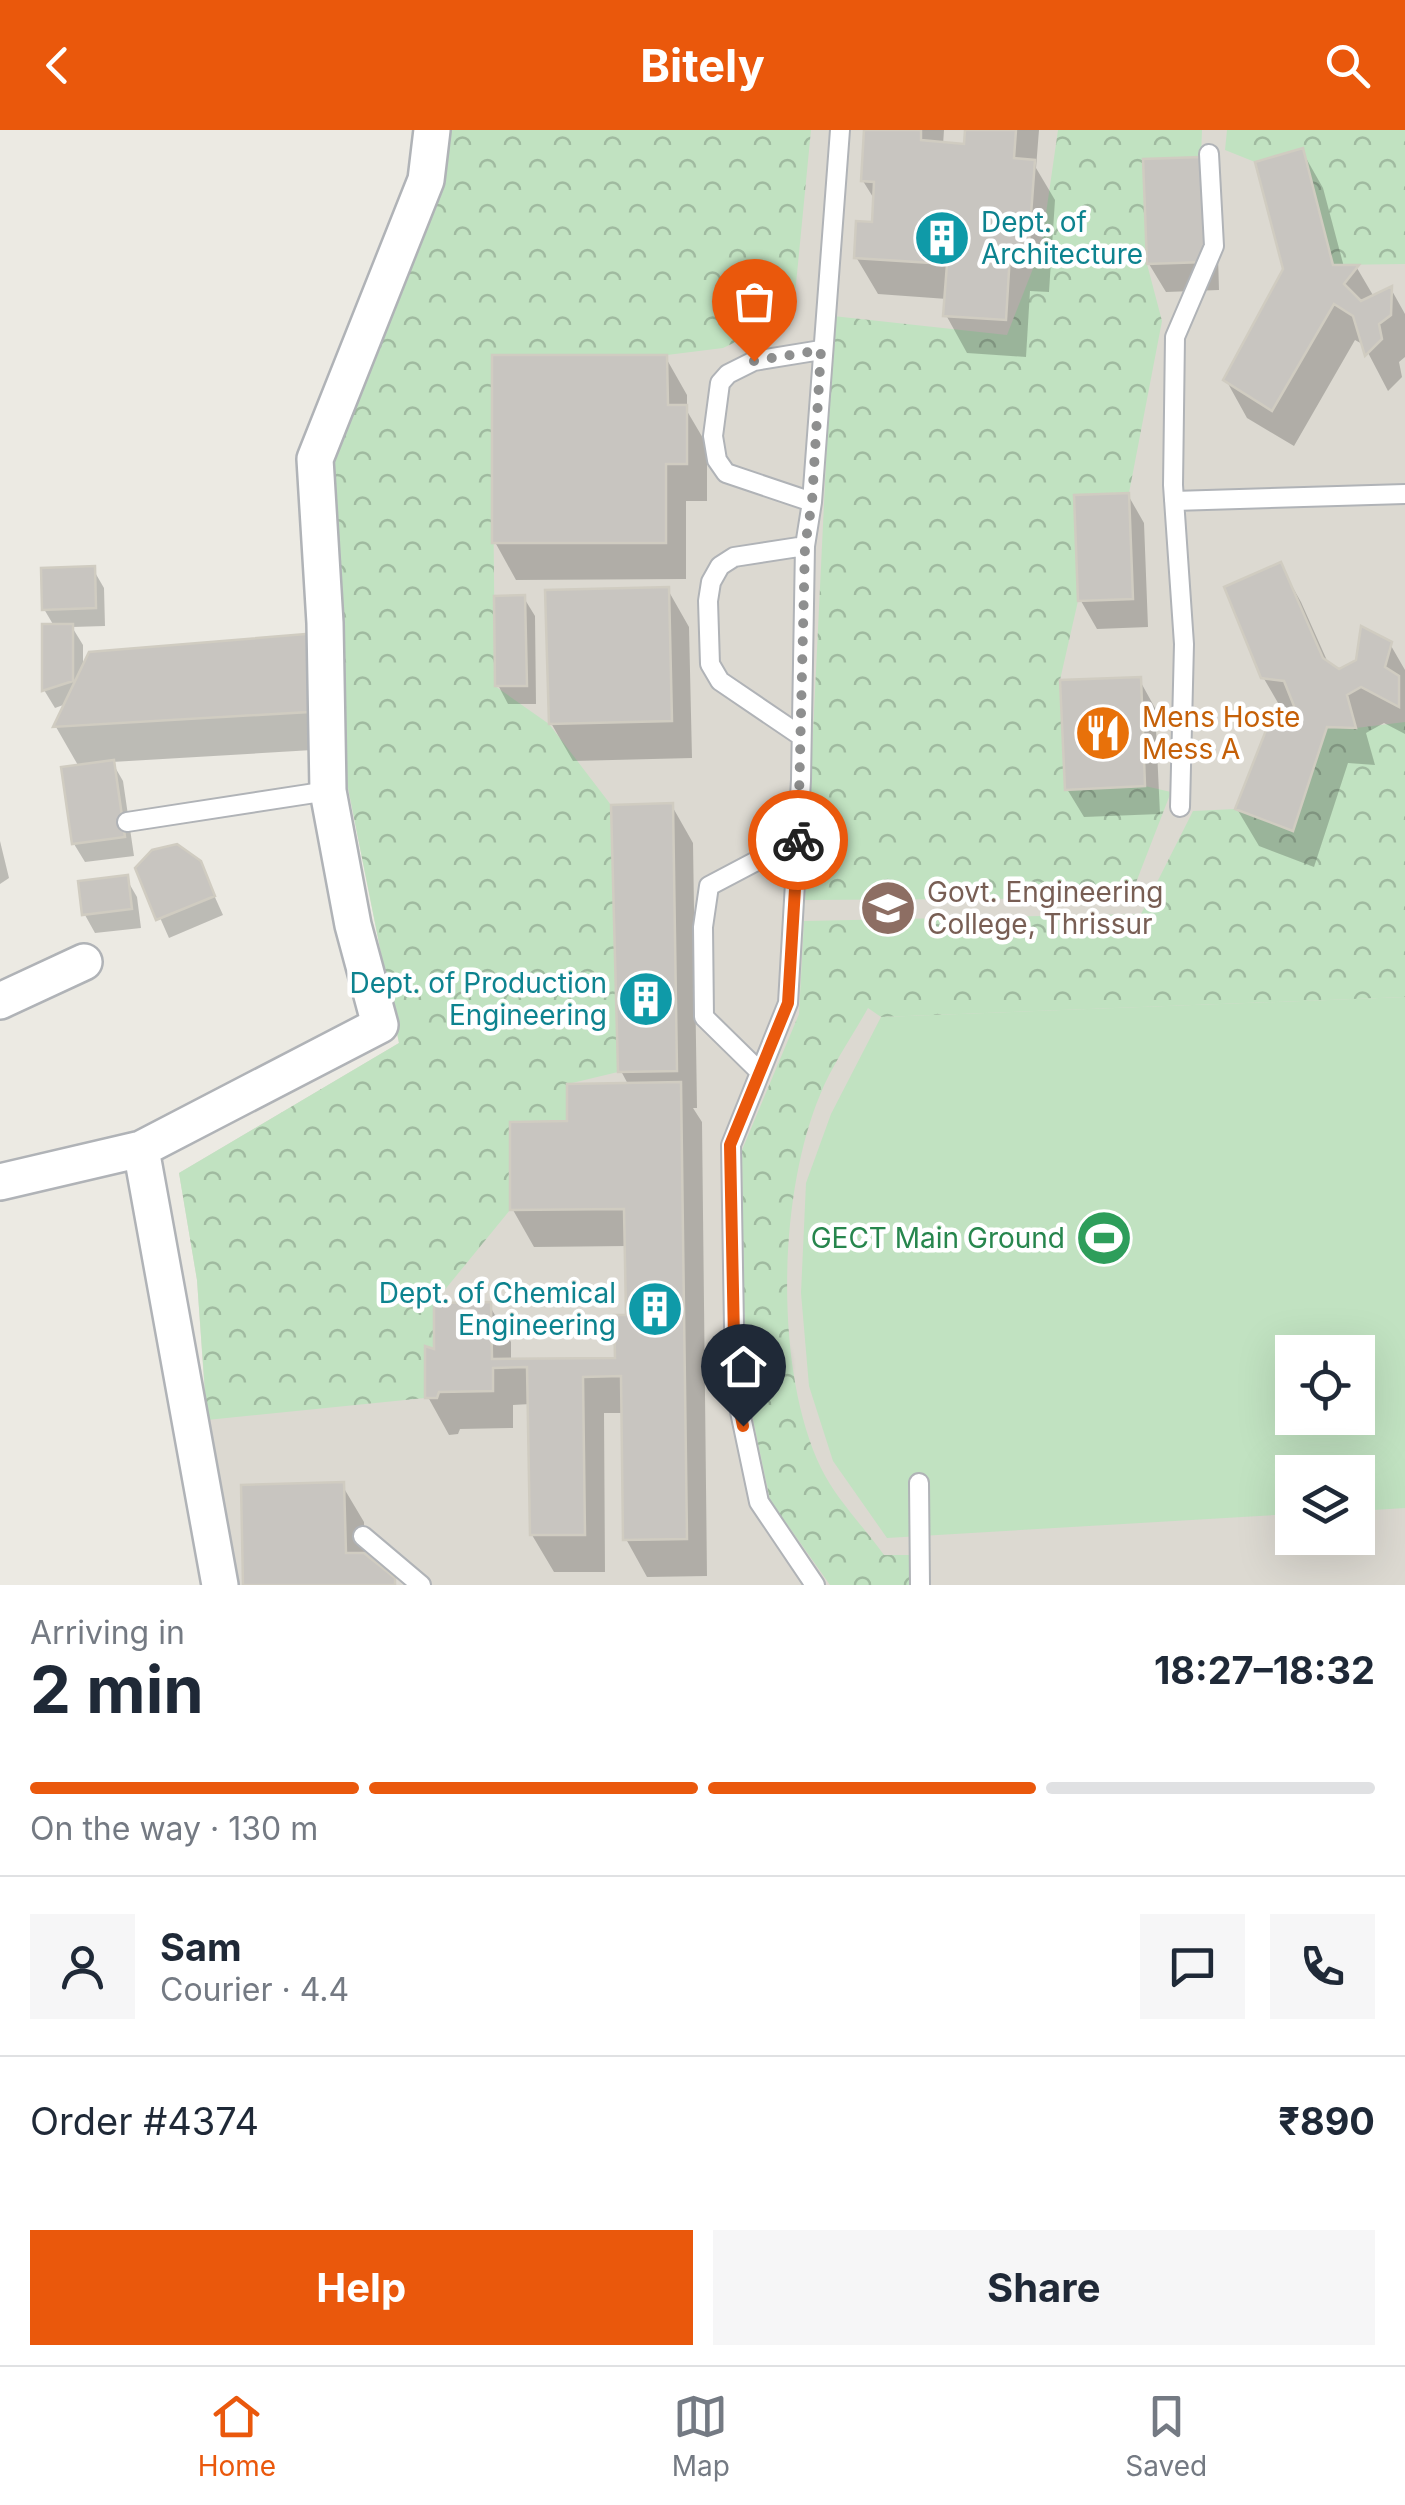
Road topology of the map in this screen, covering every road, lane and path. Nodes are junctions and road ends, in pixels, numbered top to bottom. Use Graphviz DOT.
graph roads {
  1 [pos="432,130"];
  2 [pos="840,130"];
  3 [pos="1208,154"];
  4 [pos="821,350"];
  5 [pos="1405,494"];
  6 [pos="1174,501"];
  7 [pos="812,502"];
  8 [pos="805,546"];
  9 [pos="801,736"];
  10 [pos="328,791"];
  11 [pos="1180,807"];
  12 [pos="127,822"];
  13 [pos="798,839"];
  14 [pos="84,962"];
  15 [pos="0,1001"];
  16 [pos="760,1072"];
  17 [pos="142,1149"];
  18 [pos="0,1182"];
  19 [pos="920,1483"];
  20 [pos="363,1536"];
  21 [pos="220,1585"];
  22 [pos="421,1585"];
  23 [pos="815,1585"];
  24 [pos="920,1585"];
  1 -- 10 [label="street"];
  2 -- 4 [label="lane"];
  3 -- 6 [label="lane"];
  4 -- 7 [label="lane"];
  4 -- 7 [label="lane"];
  5 -- 6 [label="lane"];
  6 -- 11 [label="lane"];
  7 -- 8 [label="lane"];
  8 -- 9 [label="lane"];
  8 -- 9 [label="lane"];
  9 -- 13 [label="lane"];
  10 -- 12 [label="lane"];
  10 -- 17 [label="street"];
  13 -- 16 [label="lane"];
  13 -- 16 [label="lane"];
  14 -- 15 [label="street"];
  16 -- 23 [label="lane"];
  17 -- 18 [label="street"];
  17 -- 21 [label="street"];
  19 -- 24 [label="lane"];
  20 -- 22 [label="lane"];
}
